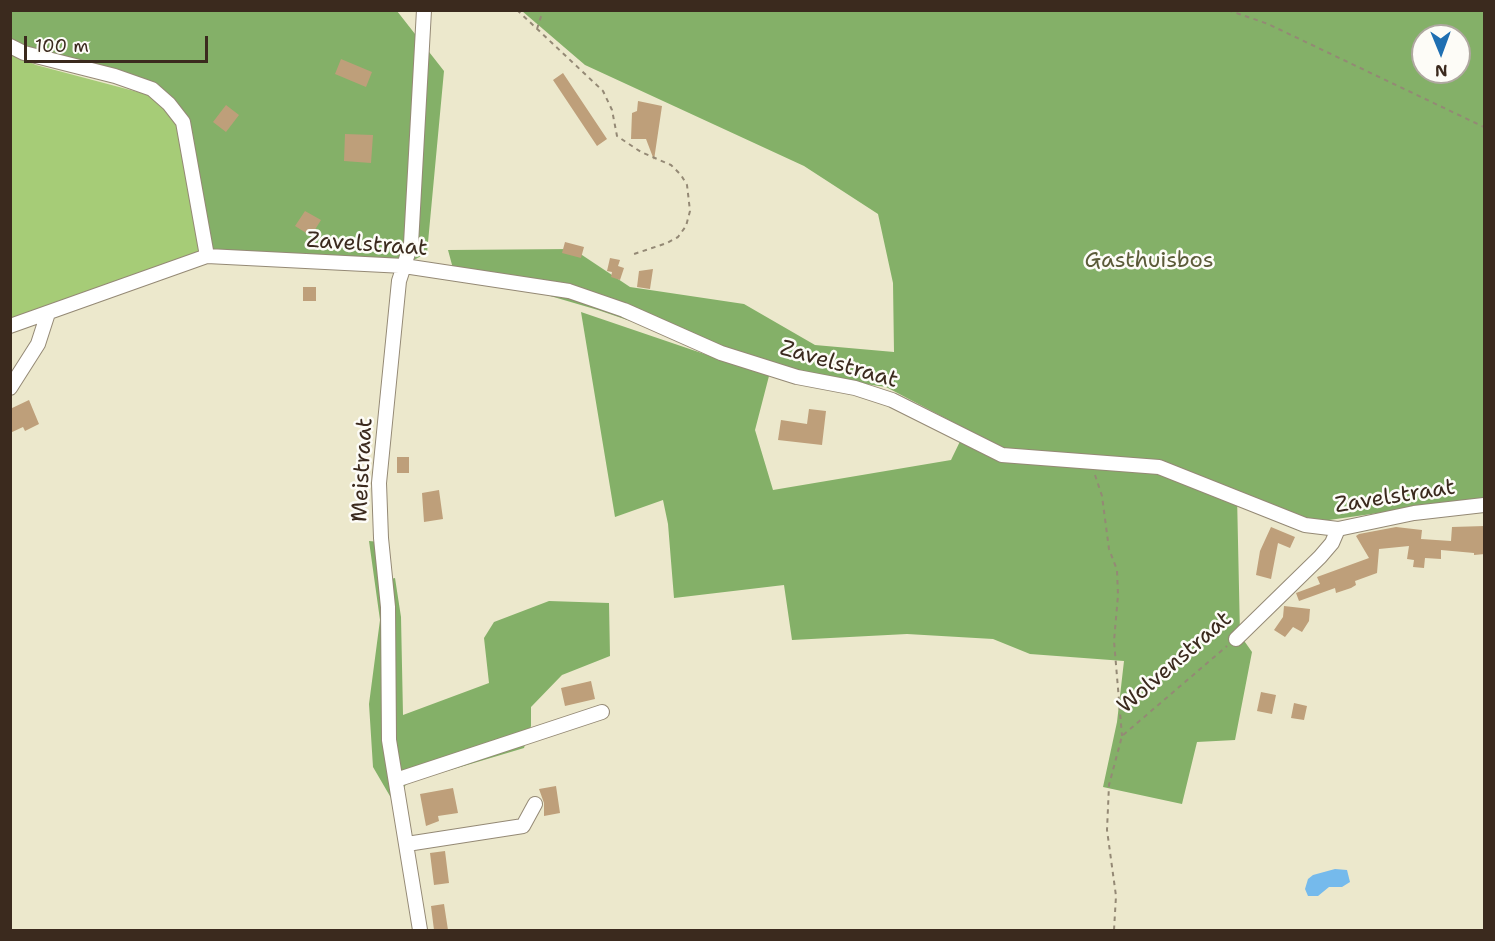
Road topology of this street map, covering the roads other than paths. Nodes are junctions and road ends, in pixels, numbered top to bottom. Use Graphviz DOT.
graph roads {
  1 [pos="424,10"];
  2 [pos="10,46"];
  3 [pos="207,256"];
  4 [pos="404,266"];
  5 [pos="48,314"];
  6 [pos="10,326"];
  7 [pos="10,388"];
  8 [pos="1485,505"];
  9 [pos="1338,529"];
  10 [pos="1236,639"];
  11 [pos="602,712"];
  12 [pos="396,780"];
  13 [pos="535,804"];
  14 [pos="407,844"];
  15 [pos="420,930"];
  1 -- 4 [label="street, Meistraat"];
  2 -- 3 [label="street"];
  3 -- 4 [label="street, Zavelstraat"];
  3 -- 5 [label="street"];
  4 -- 9 [label="street, Zavelstraat"];
  4 -- 12 [label="street, Meistraat"];
  5 -- 6 [label="street"];
  5 -- 7 [label="street"];
  8 -- 9 [label="street, Zavelstraat"];
  9 -- 10 [label="street, Wolvenstraat"];
  11 -- 12 [label="street"];
  12 -- 14 [label="street, Meistraat"];
  13 -- 14 [label="street"];
  14 -- 15 [label="street, Meistraat"];
}
